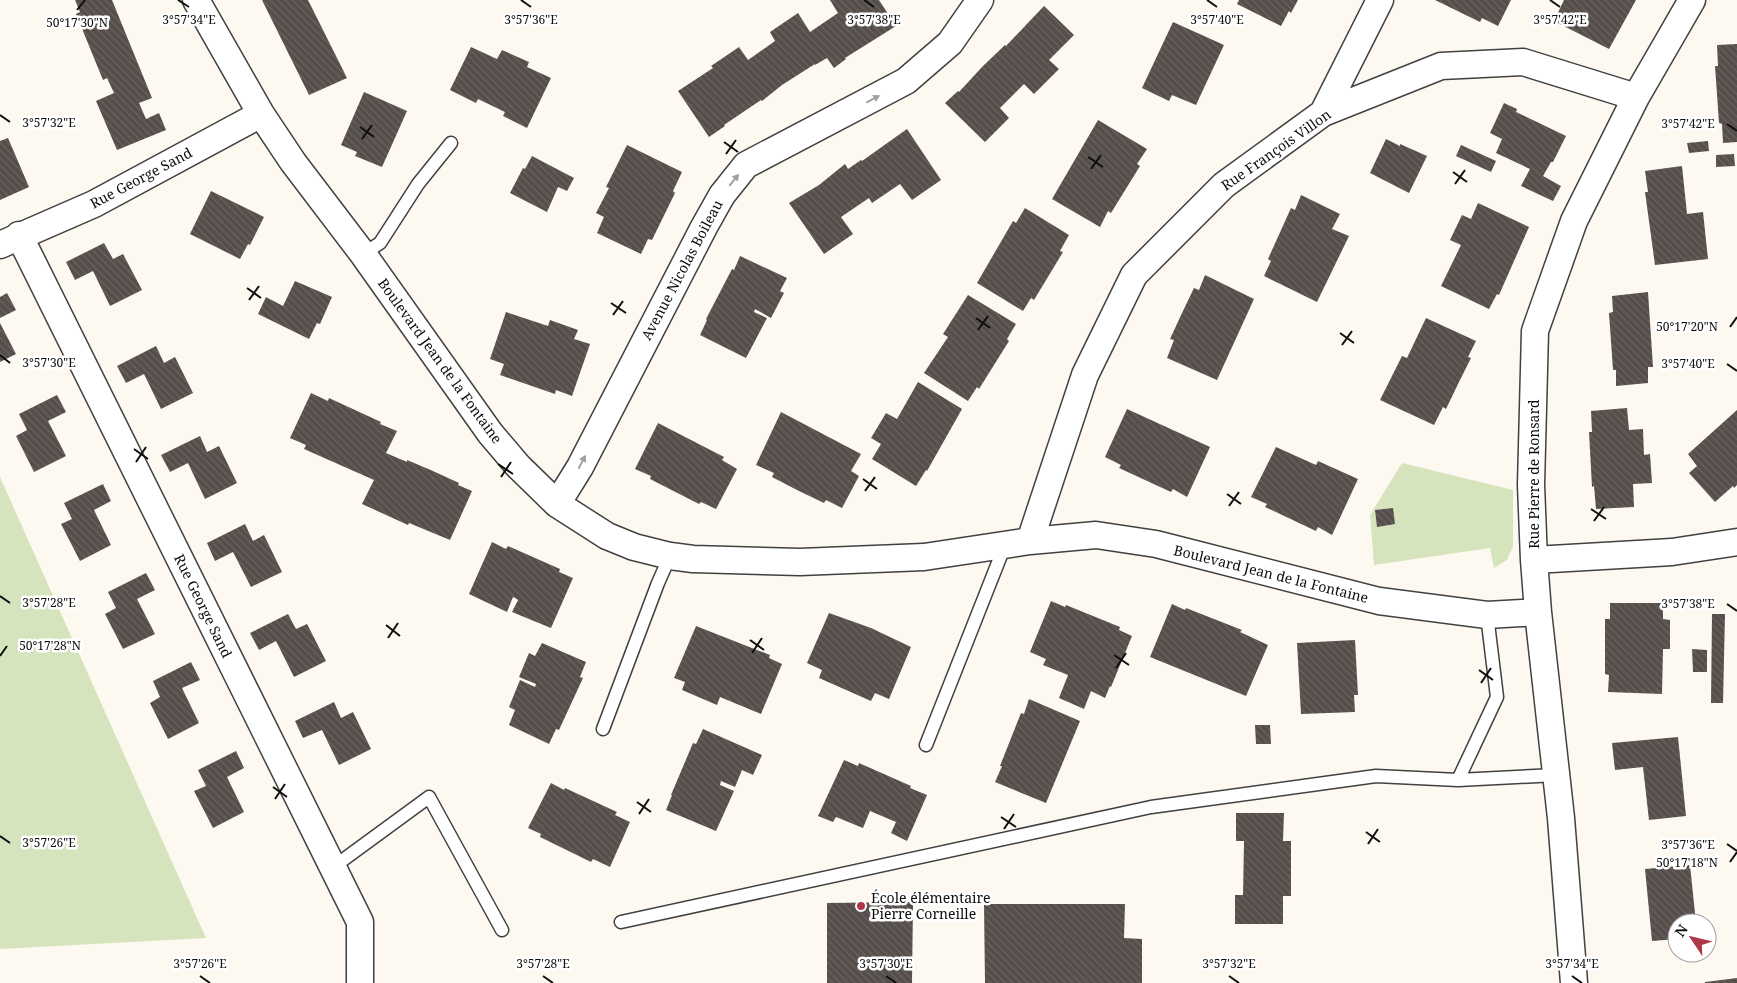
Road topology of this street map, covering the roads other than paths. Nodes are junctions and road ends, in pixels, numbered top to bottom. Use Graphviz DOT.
graph roads {
  1 [pos="196,0"];
  2 [pos="980,0"];
  3 [pos="1380,0"];
  4 [pos="1692,0"];
  5 [pos="1636,97"];
  6 [pos="1323,113"];
  7 [pos="261,114"];
  8 [pos="451,144"];
  9 [pos="9,240"];
  10 [pos="363,254"];
  11 [pos="557,504"];
  12 [pos="1737,542"];
  13 [pos="1018,543"];
  14 [pos="670,556"];
  15 [pos="1534,560"];
  16 [pos="1538,612"];
  17 [pos="1487,616"];
  18 [pos="602,730"];
  19 [pos="926,746"];
  20 [pos="1556,775"];
  21 [pos="1458,780"];
  22 [pos="332,868"];
  23 [pos="621,922"];
  24 [pos="502,930"];
  25 [pos="360,983"];
  26 [pos="1574,983"];
  1 -- 7 [label="street, Boulevard Jean de la Fontaine"];
  11 -- 2 [label="street, Avenue Nicolas Boileau, one-way"];
  3 -- 6 [label="street"];
  4 -- 5 [label="street, Rue Pierre de Ronsard"];
  5 -- 6 [label="street, Rue François Villon"];
  5 -- 15 [label="street, Rue Pierre de Ronsard"];
  6 -- 13 [label="street, Rue François Villon"];
  7 -- 9 [label="street, Rue George Sand"];
  7 -- 10 [label="street, Boulevard Jean de la Fontaine"];
  8 -- 10 [label="lane"];
  9 -- 22 [label="street, Rue George Sand"];
  10 -- 11 [label="street, Boulevard Jean de la Fontaine"];
  11 -- 14 [label="street, Boulevard Jean de la Fontaine"];
  12 -- 15 [label="street"];
  13 -- 14 [label="street, Boulevard Jean de la Fontaine"];
  13 -- 17 [label="street, Boulevard Jean de la Fontaine"];
  13 -- 19 [label="lane"];
  14 -- 18 [label="lane"];
  15 -- 16 [label="street, Rue Pierre de Ronsard"];
  16 -- 17 [label="street, Boulevard Jean de la Fontaine"];
  16 -- 20 [label="street, Rue Pierre de Ronsard"];
  17 -- 21 [label="lane"];
  20 -- 21 [label="lane"];
  20 -- 26 [label="street, Rue Pierre de Ronsard"];
  21 -- 23 [label="lane"];
  22 -- 24 [label="lane"];
  22 -- 25 [label="street, Rue George Sand"];
}
